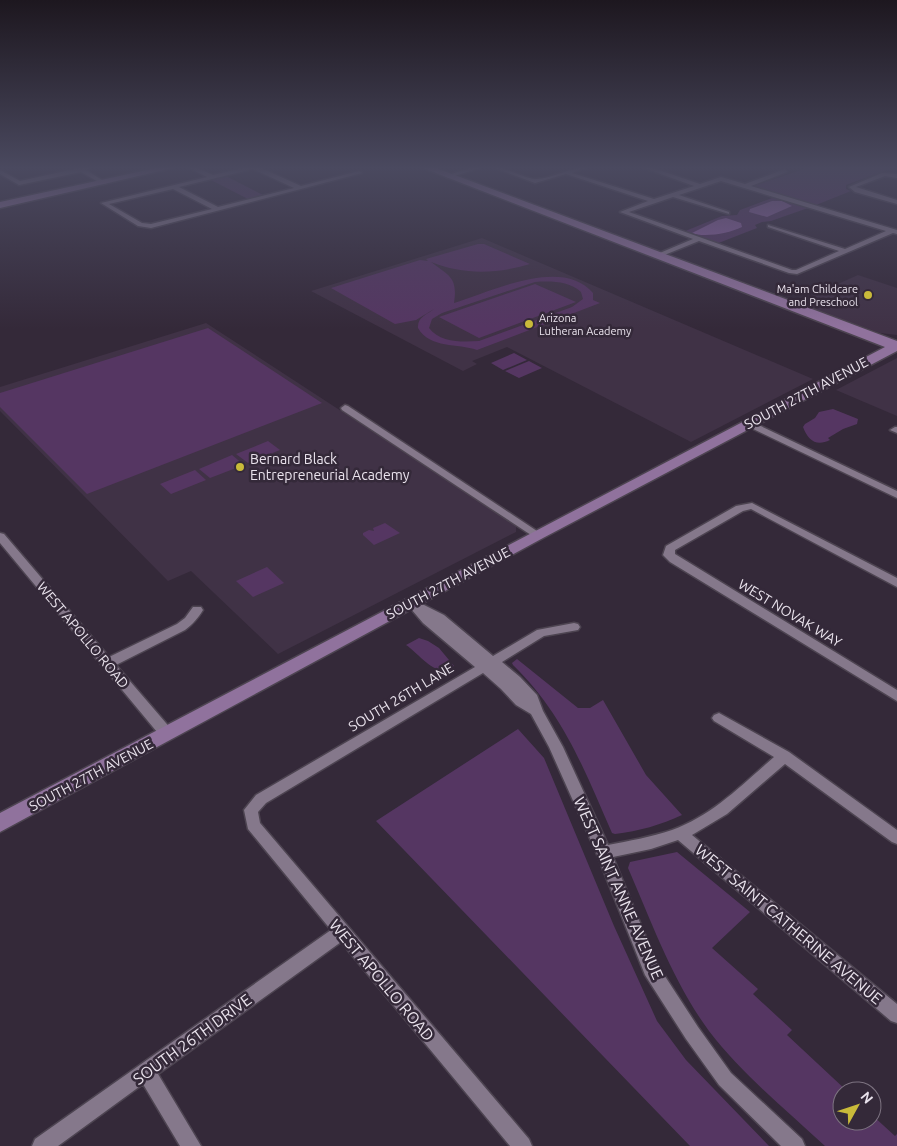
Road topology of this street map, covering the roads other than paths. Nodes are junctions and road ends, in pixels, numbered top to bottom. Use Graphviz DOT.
graph roads {
  1 [pos="136,221"];
  2 [pos="163,221"];
  3 [pos="567,221"];
  4 [pos="648,221"];
  5 [pos="863,221"];
  6 [pos="770,226"];
  7 [pos="894,231"];
  8 [pos="694,239"];
  9 [pos="845,251"];
  10 [pos="653,254"];
  11 [pos="896,346"];
  12 [pos="345,408"];
  13 [pos="748,423"];
  14 [pos="897,495"];
  15 [pos="538,534"];
  16 [pos="0,536"];
  17 [pos="897,582"];
  18 [pos="412,603"];
  19 [pos="197,610"];
  20 [pos="574,627"];
  21 [pos="107,664"];
  22 [pos="488,664"];
  23 [pos="897,696"];
  24 [pos="719,718"];
  25 [pos="166,734"];
  26 [pos="784,756"];
  27 [pos="251,810"];
  28 [pos="0,823"];
  29 [pos="680,834"];
  30 [pos="897,838"];
  31 [pos="604,852"];
  32 [pos="341,932"];
  33 [pos="897,1015"];
  34 [pos="146,1072"];
  35 [pos="42,1146"];
  36 [pos="190,1146"];
  37 [pos="522,1146"];
  38 [pos="795,1146"];
  1 -- 2 [label="street"];
  3 -- 10 [label="main road"];
  4 -- 8 [label="street"];
  5 -- 7 [label="street"];
  6 -- 9 [label="street"];
  7 -- 9 [label="street"];
  8 -- 9 [label="street"];
  8 -- 10 [label="street"];
  10 -- 11 [label="main road"];
  11 -- 13 [label="main road, SOUTH 27TH AVENUE"];
  12 -- 15 [label="street"];
  13 -- 14 [label="street"];
  13 -- 15 [label="main road, SOUTH 27TH AVENUE"];
  15 -- 18 [label="main road, SOUTH 27TH AVENUE"];
  16 -- 21 [label="street, WEST APOLLO ROAD"];
  17 -- 23 [label="street, WEST NOVAK WAY"];
  18 -- 22 [label="street, WEST SAINT ANNE AVENUE"];
  18 -- 25 [label="main road, SOUTH 27TH AVENUE"];
  19 -- 21 [label="street"];
  20 -- 22 [label="street, SOUTH 26TH LANE"];
  21 -- 25 [label="street, WEST APOLLO ROAD"];
  22 -- 27 [label="street, SOUTH 26TH LANE"];
  22 -- 31 [label="street, WEST SAINT ANNE AVENUE"];
  24 -- 26 [label="street"];
  25 -- 28 [label="main road, SOUTH 27TH AVENUE"];
  26 -- 29 [label="street"];
  26 -- 30 [label="street"];
  27 -- 32 [label="street, WEST APOLLO ROAD"];
  29 -- 31 [label="street"];
  29 -- 33 [label="street, WEST SAINT CATHERINE AVENUE"];
  31 -- 38 [label="street, WEST SAINT ANNE AVENUE"];
  32 -- 34 [label="street, SOUTH 26TH DRIVE"];
  32 -- 37 [label="street, WEST APOLLO ROAD"];
  34 -- 35 [label="street, SOUTH 26TH DRIVE"];
  34 -- 36 [label="street"];
}
